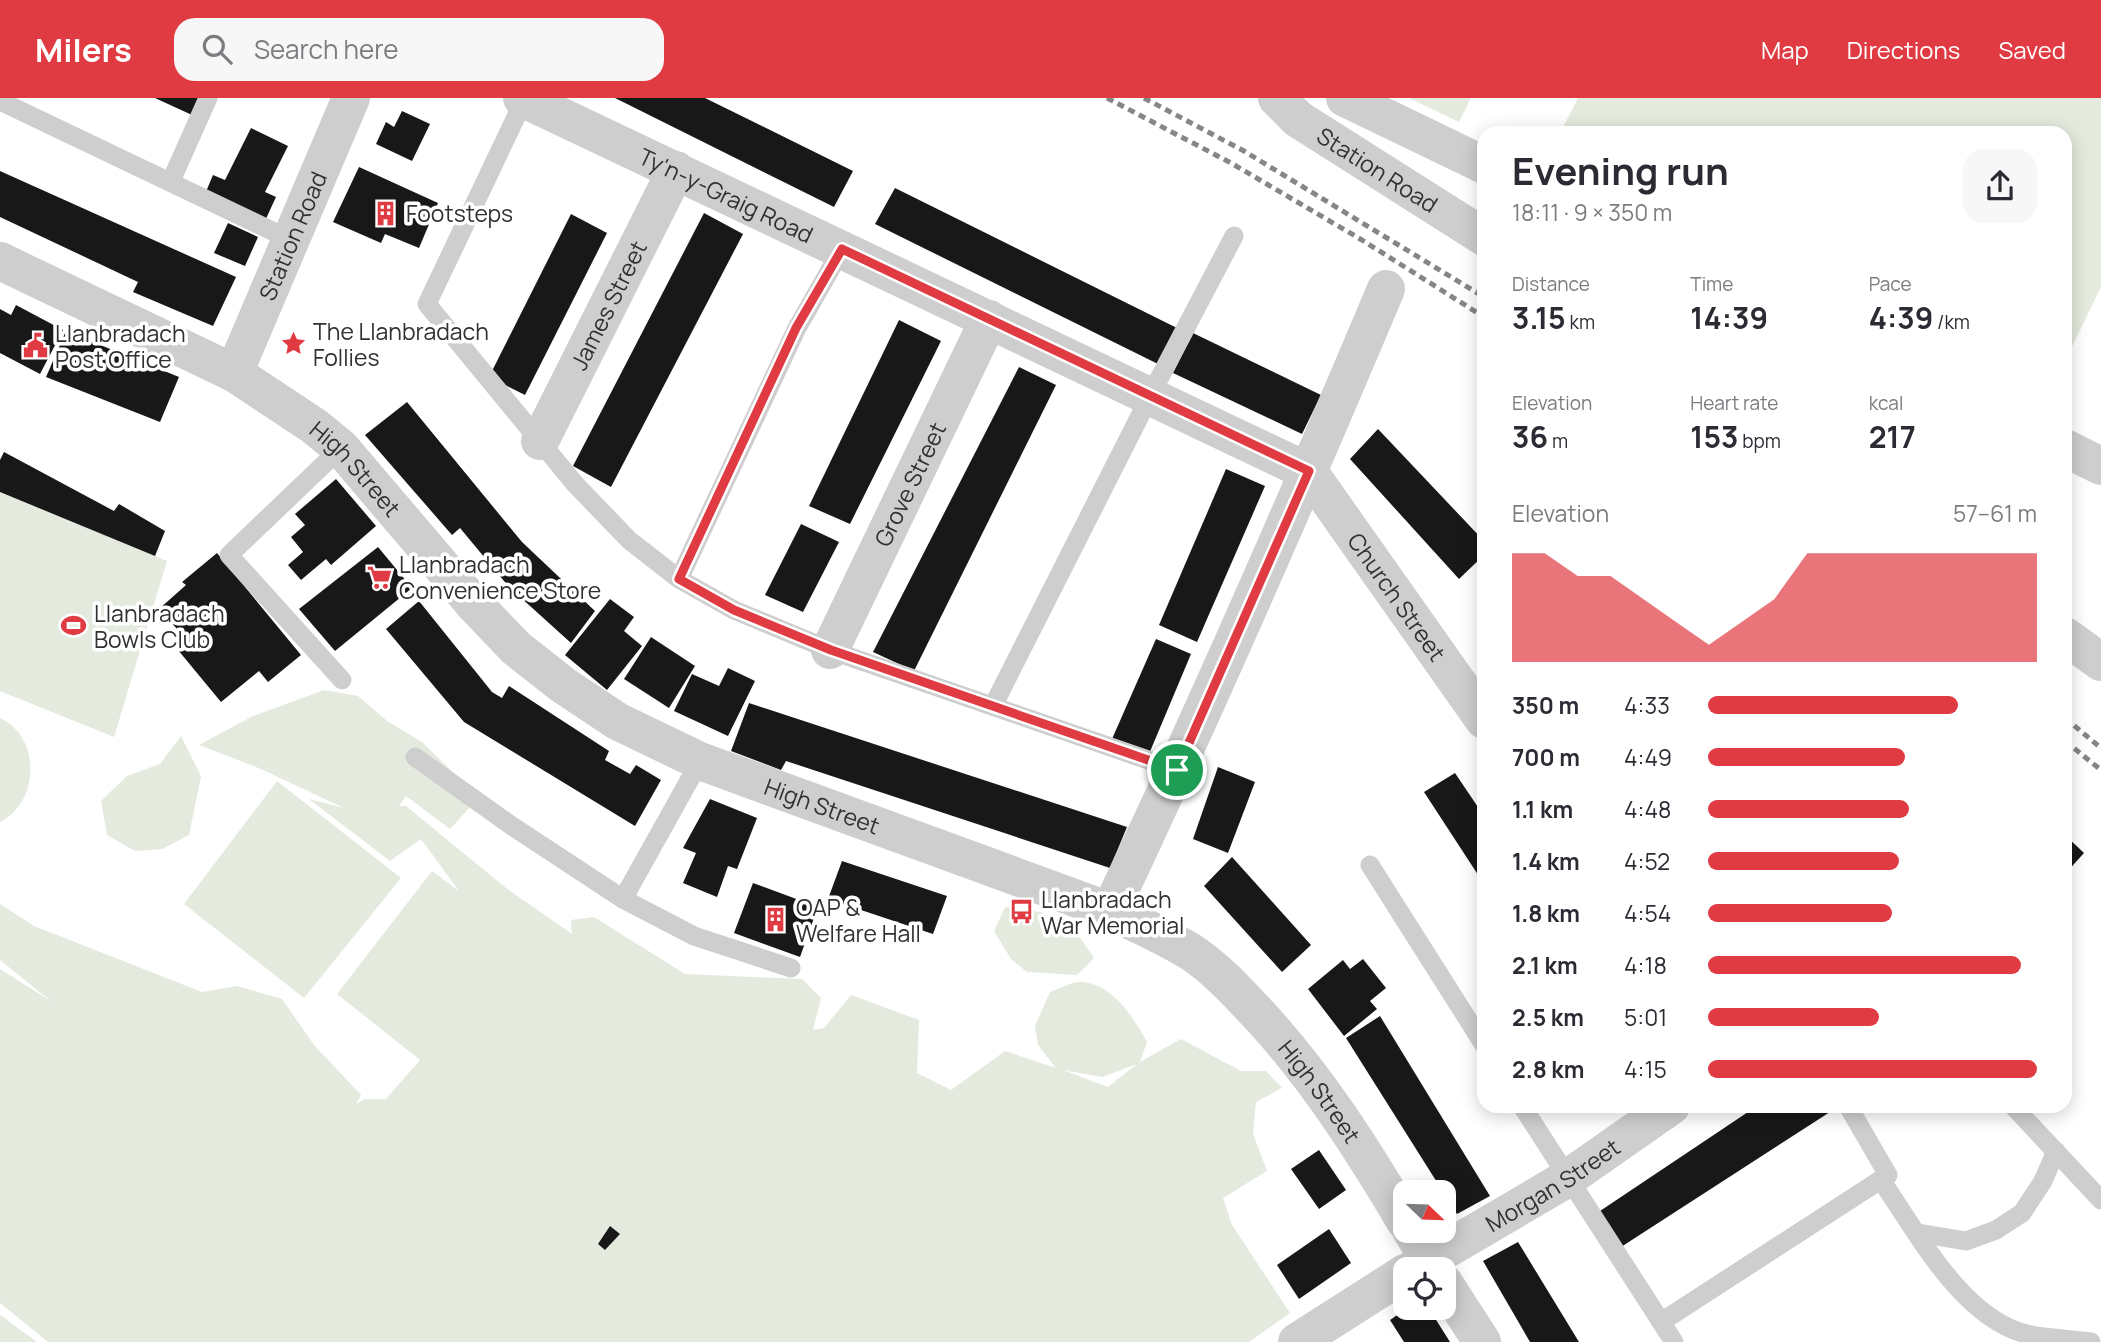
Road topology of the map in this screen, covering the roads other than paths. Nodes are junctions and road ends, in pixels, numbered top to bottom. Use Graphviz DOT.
graph roads {
  1 [pos="208,98"];
  2 [pos="524,98"];
  3 [pos="1277,98"];
  4 [pos="1345,98"];
  5 [pos="0,101"];
  6 [pos="338,102"];
  7 [pos="1477,162"];
  8 [pos="676,170"];
  9 [pos="170,181"];
  10 [pos="1477,233"];
  11 [pos="1234,236"];
  12 [pos="290,240"];
  13 [pos="842,249"];
  14 [pos="0,261"];
  15 [pos="1386,289"];
  16 [pos="989,319"];
  17 [pos="234,373"];
  18 [pos="1150,396"];
  19 [pos="540,441"];
  20 [pos="341,448"];
  21 [pos="2072,452"];
  22 [pos="2101,466"];
  23 [pos="1309,471"];
  24 [pos="679,579"];
  25 [pos="2072,641"];
  26 [pos="831,650"];
  27 [pos="2101,662"];
  28 [pos="342,680"];
  29 [pos="993,706"];
  30 [pos="1477,710"];
  31 [pos="415,757"];
  32 [pos="700,761"];
  33 [pos="1177,770"];
  34 [pos="1370,865"];
  35 [pos="623,899"];
  36 [pos="1110,911"];
  37 [pos="791,968"];
  38 [pos="1477,1034"];
  39 [pos="1526,1113"];
  40 [pos="1661,1113"];
  41 [pos="1852,1113"];
  42 [pos="2020,1113"];
  43 [pos="2056,1151"];
  44 [pos="1568,1178"];
  45 [pos="1881,1180"];
  46 [pos="2101,1200"];
  47 [pos="1393,1201"];
  48 [pos="1918,1233"];
  49 [pos="1435,1257"];
  50 [pos="1393,1283"];
  51 [pos="1456,1308"];
  52 [pos="1661,1322"];
  53 [pos="1307,1339"];
  54 [pos="1482,1342"];
  55 [pos="1674,1342"];
  56 [pos="2091,1342"];
  1 -- 9 [label="lane"];
  2 -- 8 [label="street, Ty'n-y-Graig Road"];
  2 -- 19 [label="lane"];
  3 -- 10 [label="street, Station Road"];
  4 -- 7 [label="street"];
  5 -- 9 [label="lane"];
  6 -- 12 [label="street, Station Road"];
  8 -- 13 [label="street, Ty'n-y-Graig Road"];
  8 -- 19 [label="street, James Street"];
  9 -- 12 [label="lane"];
  11 -- 18 [label="lane"];
  12 -- 17 [label="street, Station Road"];
  13 -- 16 [label="street, Ty'n-y-Graig Road"];
  13 -- 24 [label="lane"];
  14 -- 17 [label="street, High Street"];
  15 -- 23 [label="street"];
  16 -- 18 [label="street, Ty'n-y-Graig Road"];
  16 -- 26 [label="street, Grove Street"];
  17 -- 20 [label="street, High Street"];
  18 -- 23 [label="street, Ty'n-y-Graig Road"];
  18 -- 29 [label="lane"];
  19 -- 24 [label="lane"];
  20 -- 28 [label="lane"];
  20 -- 32 [label="street, High Street"];
  21 -- 22 [label="street"];
  23 -- 30 [label="street, Church Street"];
  23 -- 33 [label="street"];
  24 -- 26 [label="lane"];
  25 -- 27 [label="street"];
  26 -- 29 [label="lane"];
  29 -- 33 [label="lane"];
  31 -- 35 [label="lane"];
  32 -- 35 [label="lane"];
  32 -- 36 [label="street, High Street"];
  33 -- 36 [label="street"];
  34 -- 38 [label="lane"];
  35 -- 37 [label="lane"];
  36 -- 47 [label="street, High Street"];
  39 -- 44 [label="lane"];
  40 -- 44 [label="street, Morgan Street"];
  41 -- 45 [label="lane"];
  42 -- 43 [label="lane"];
  43 -- 46 [label="lane"];
  43 -- 48 [label="lane"];
  44 -- 49 [label="street, Morgan Street"];
  44 -- 52 [label="lane"];
  45 -- 48 [label="lane"];
  45 -- 52 [label="lane"];
  48 -- 56 [label="lane"];
  50 -- 53 [label="street, Morgan Street"];
  51 -- 54 [label="street"];
  52 -- 55 [label="lane"];
}
